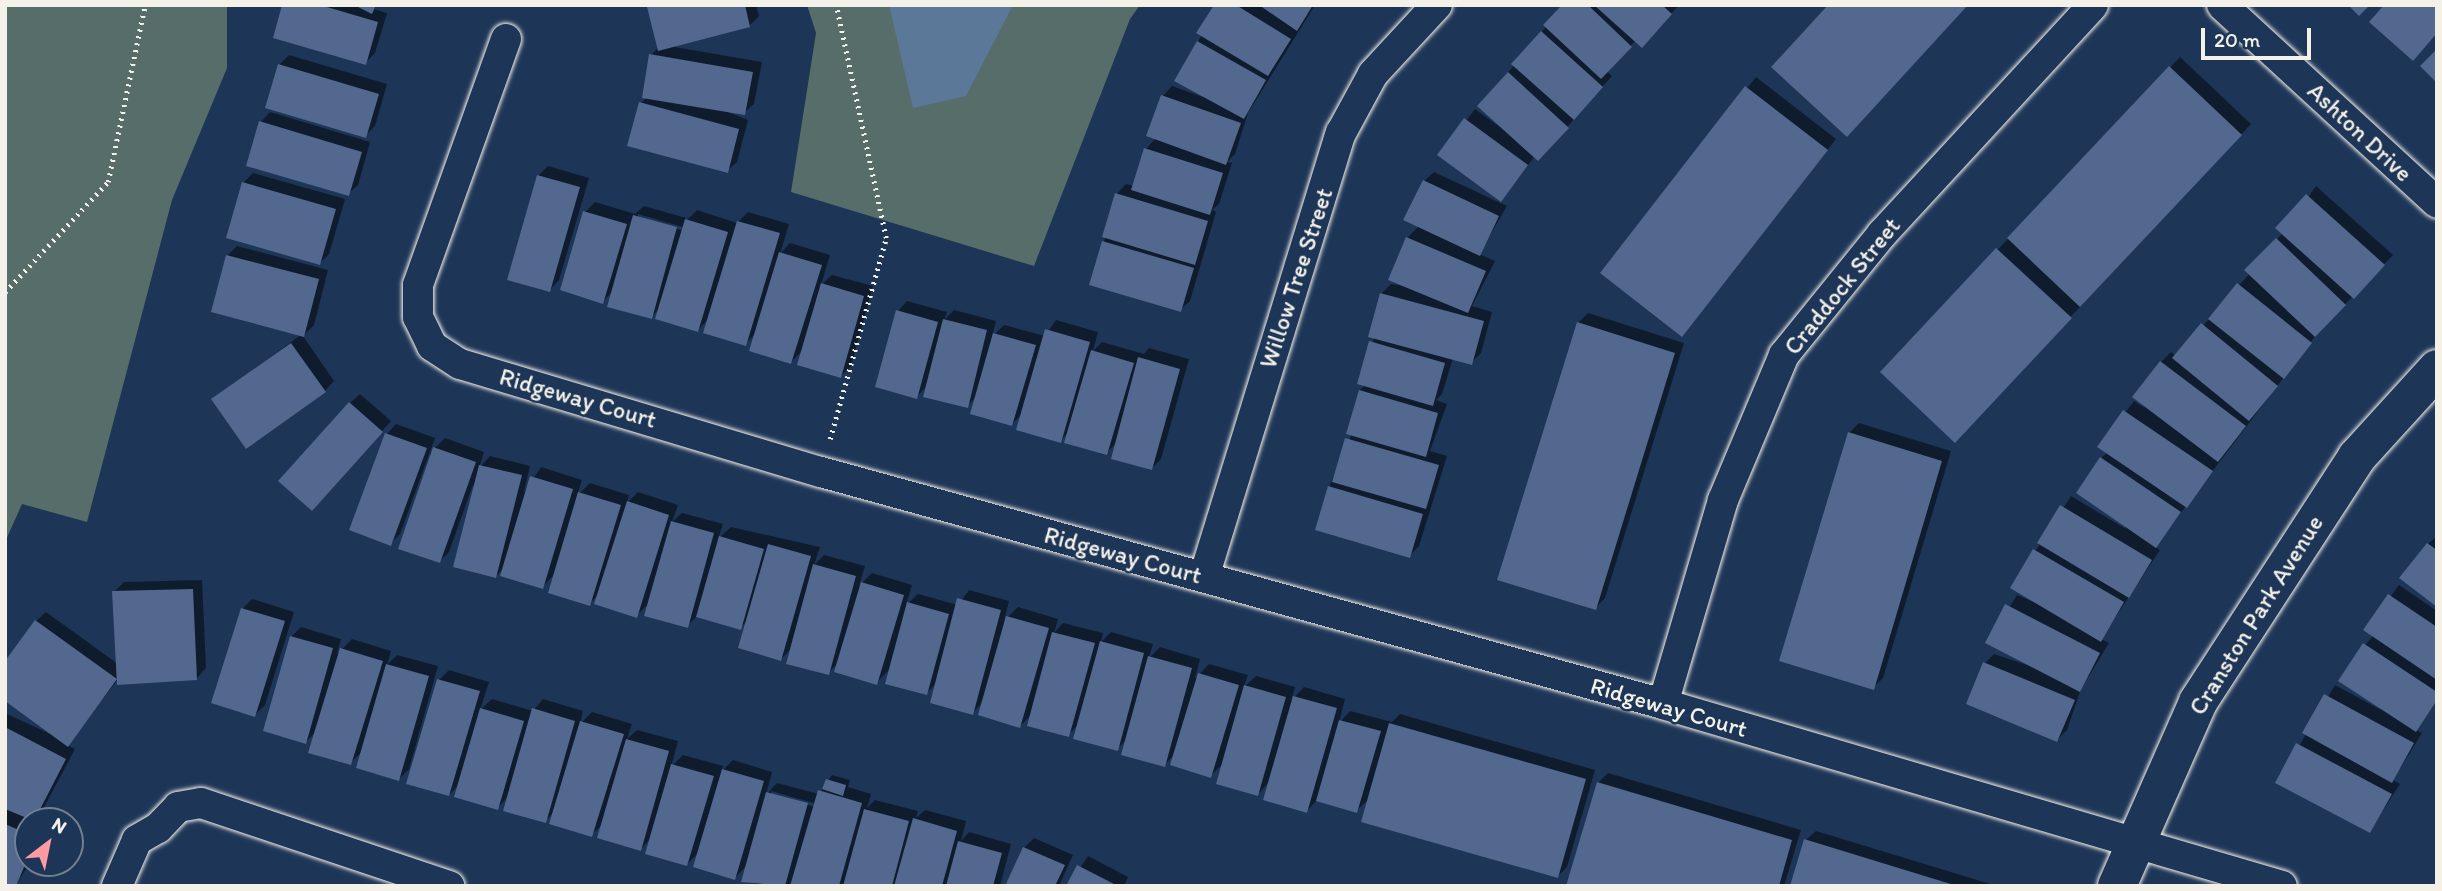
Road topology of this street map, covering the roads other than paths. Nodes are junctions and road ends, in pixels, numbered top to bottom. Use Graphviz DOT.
graph roads {
  1 [pos="1437,5"];
  2 [pos="2093,5"];
  3 [pos="2222,5"];
  4 [pos="506,38"];
  5 [pos="2437,203"];
  6 [pos="2437,369"];
  7 [pos="1204,578"];
  8 [pos="1663,704"];
  9 [pos="2132,844"];
  10 [pos="117,886"];
  11 [pos="449,886"];
  12 [pos="2117,886"];
  13 [pos="2282,886"];
  1 -- 7 [label="street, Willow Tree Street"];
  2 -- 8 [label="street, Craddock Street"];
  3 -- 5 [label="street, Ashton Drive"];
  4 -- 7 [label="street, Ridgeway Court"];
  6 -- 9 [label="street, Cranston Park Avenue"];
  7 -- 8 [label="street, Ridgeway Court"];
  8 -- 9 [label="street, Ridgeway Court"];
  9 -- 12 [label="street, Cranston Park Avenue"];
  9 -- 13 [label="street, Ridgeway Court"];
  10 -- 11 [label="street"];
}
